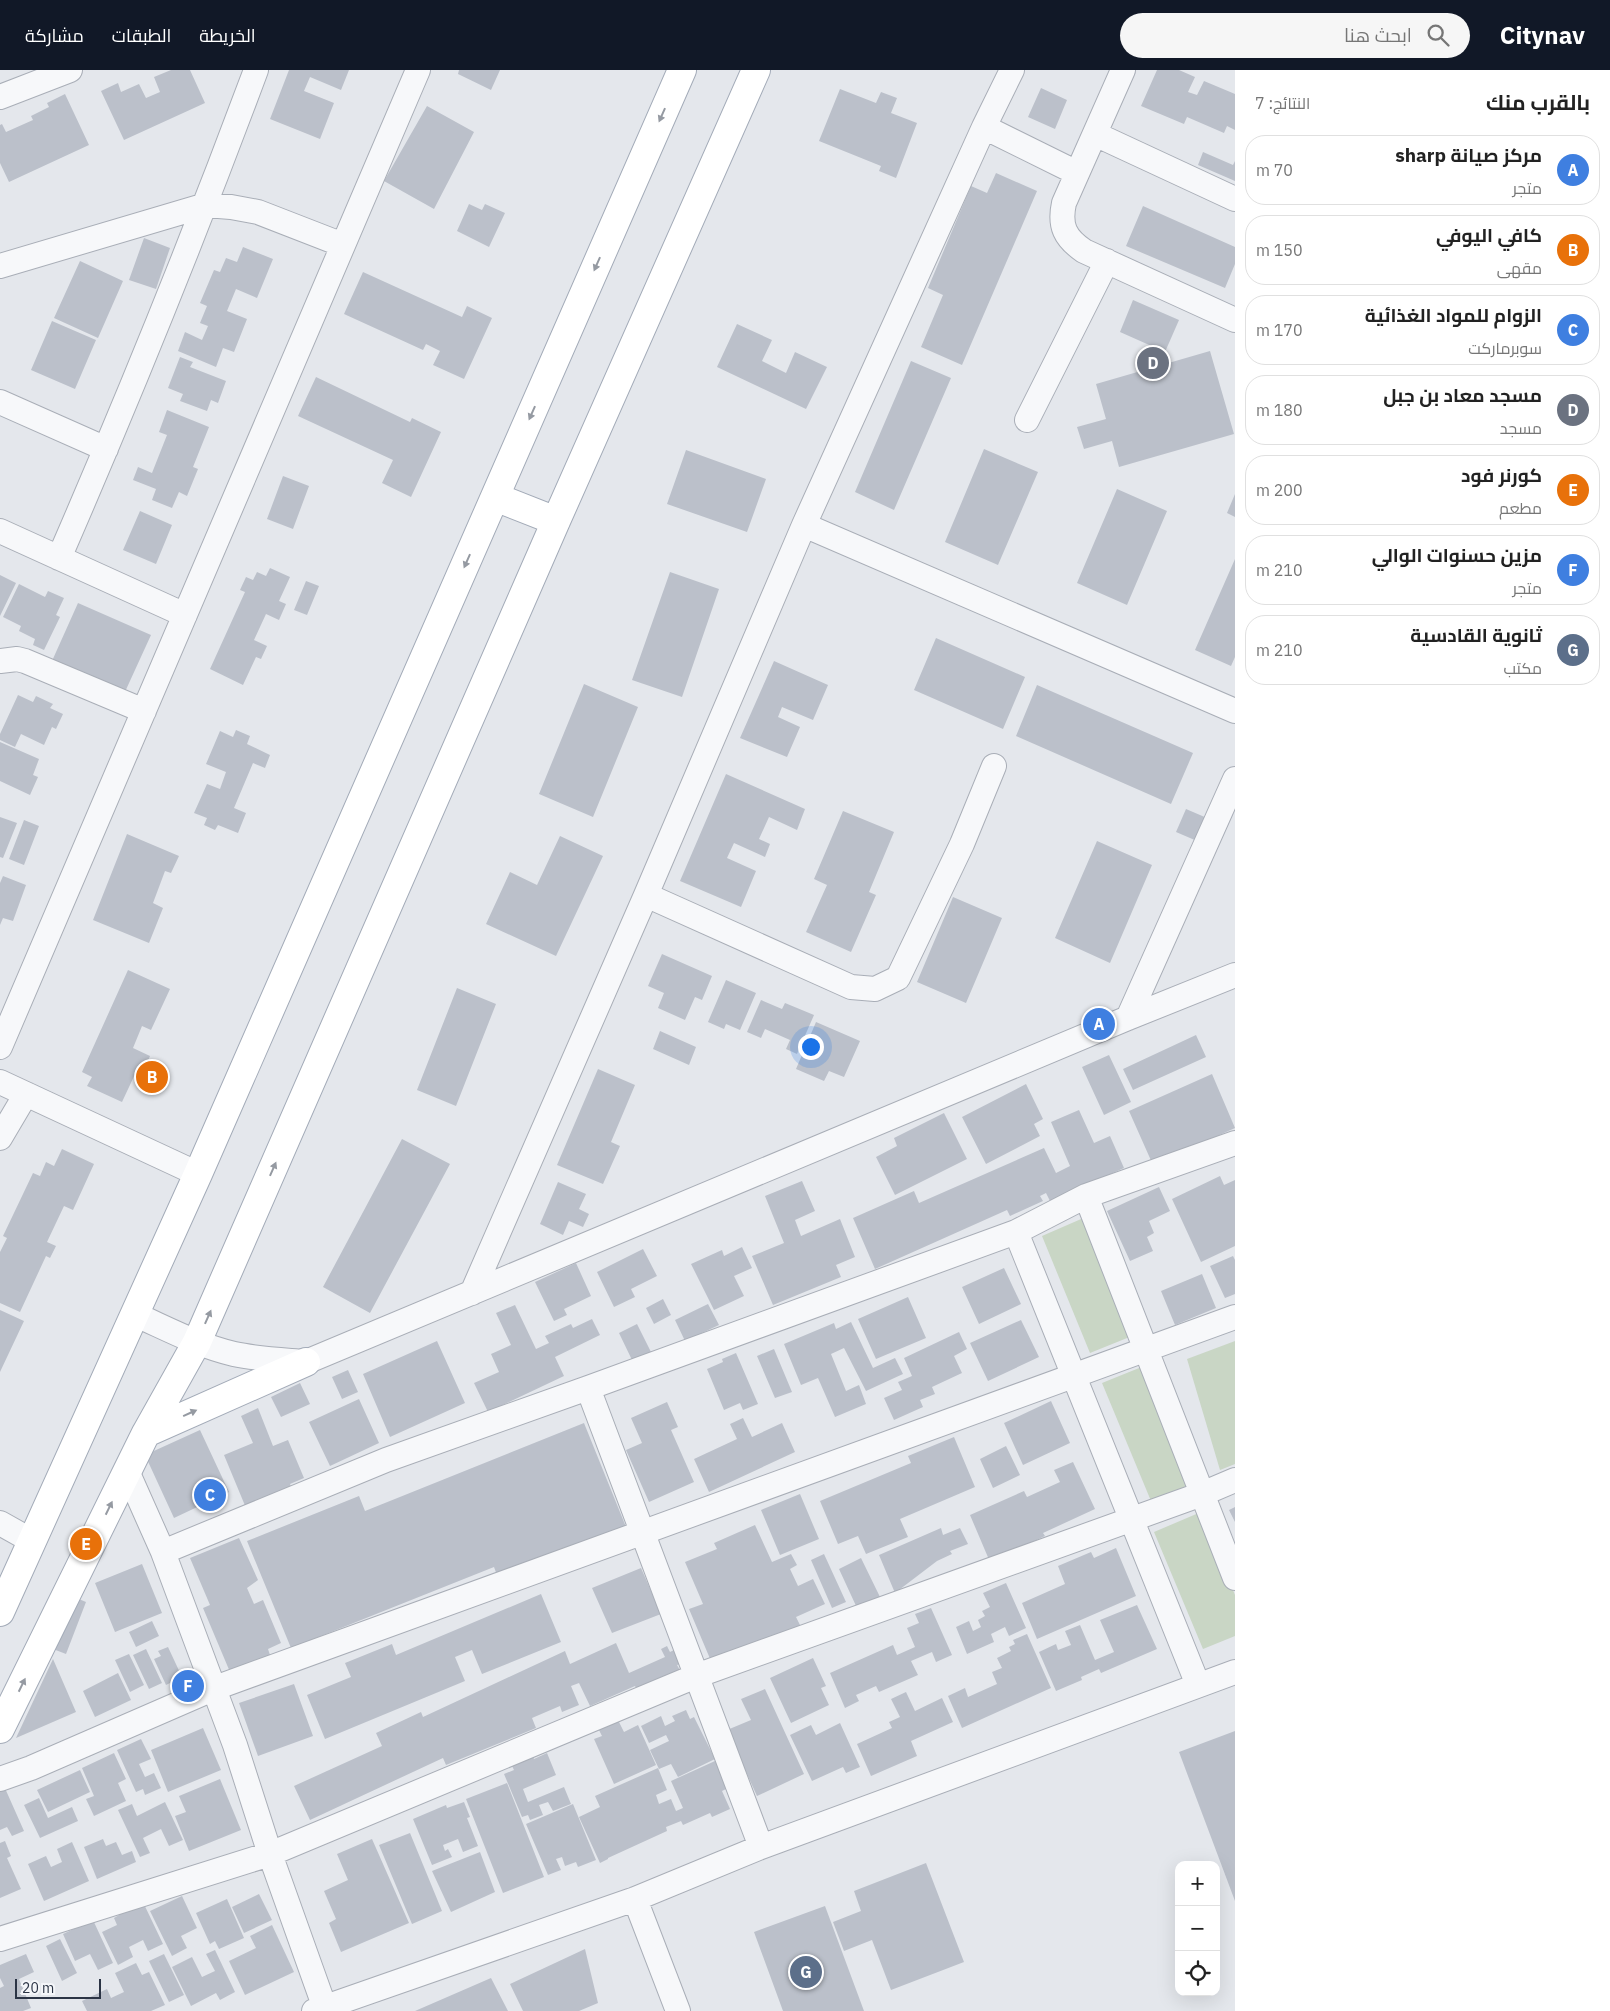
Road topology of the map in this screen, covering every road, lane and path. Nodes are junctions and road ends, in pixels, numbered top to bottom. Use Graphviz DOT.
graph roads {
  1 [pos="70,70"];
  2 [pos="256,70"];
  3 [pos="418,70"];
  4 [pos="682,70"];
  5 [pos="756,70"];
  6 [pos="1012,70"];
  7 [pos="1123,70"];
  8 [pos="0,96"];
  9 [pos="984,127"];
  10 [pos="1095,134"];
  11 [pos="1077,173"];
  12 [pos="1235,199"];
  13 [pos="206,205"];
  14 [pos="343,245"];
  15 [pos="1107,261"];
  16 [pos="0,266"];
  17 [pos="1235,320"];
  18 [pos="0,402"];
  19 [pos="1027,420"];
  20 [pos="106,449"];
  21 [pos="495,497"];
  22 [pos="556,521"];
  23 [pos="804,525"];
  24 [pos="0,531"];
  25 [pos="59,558"];
  26 [pos="185,615"];
  27 [pos="0,661"];
  28 [pos="144,711"];
  29 [pos="1235,711"];
  30 [pos="994,766"];
  31 [pos="1235,779"];
  32 [pos="646,895"];
  33 [pos="1235,975"];
  34 [pos="1128,1018"];
  35 [pos="0,1047"];
  36 [pos="0,1082"];
  37 [pos="26,1094"];
  38 [pos="0,1138"];
  39 [pos="1235,1143"];
  40 [pos="198,1174"];
  41 [pos="1086,1196"];
  42 [pos="1016,1232"];
  43 [pos="472,1293"];
  44 [pos="134,1314"];
  45 [pos="1235,1316"];
  46 [pos="197,1342"];
  47 [pos="1146,1348"];
  48 [pos="306,1362"];
  49 [pos="1074,1376"];
  50 [pos="588,1388"];
  51 [pos="146,1433"];
  52 [pos="127,1471"];
  53 [pos="1235,1480"];
  54 [pos="1202,1494"];
  55 [pos="1131,1519"];
  56 [pos="0,1523"];
  57 [pos="643,1532"];
  58 [pos="32,1541"];
  59 [pos="163,1552"];
  60 [pos="1235,1578"];
  61 [pos="0,1612"];
  62 [pos="1235,1672"];
  63 [pos="696,1676"];
  64 [pos="1198,1686"];
  65 [pos="215,1688"];
  66 [pos="0,1729"];
  67 [pos="0,1779"];
  68 [pos="761,1847"];
  69 [pos="270,1854"];
  70 [pos="635,1899"];
  71 [pos="0,1939"];
  72 [pos="321,2010"];
  73 [pos="678,2011"];
  1 -- 8 [label="street"];
  2 -- 13 [label="street"];
  3 -- 14 [label="street"];
  4 -- 21 [label="main road, one-way"];
  5 -- 22 [label="main road"];
  6 -- 9 [label="street"];
  7 -- 10 [label="street"];
  9 -- 11 [label="street"];
  9 -- 23 [label="street"];
  10 -- 11 [label="street"];
  10 -- 12 [label="street"];
  11 -- 15 [label="street"];
  13 -- 14 [label="street"];
  13 -- 16 [label="street"];
  13 -- 20 [label="street"];
  14 -- 26 [label="street"];
  15 -- 17 [label="street"];
  15 -- 19 [label="street"];
  18 -- 20 [label="street"];
  20 -- 25 [label="street"];
  21 -- 22 [label="main road"];
  21 -- 40 [label="main road, one-way"];
  46 -- 22 [label="main road, one-way"];
  23 -- 29 [label="street"];
  23 -- 32 [label="street"];
  24 -- 25 [label="street"];
  25 -- 26 [label="street"];
  26 -- 28 [label="street"];
  27 -- 28 [label="street"];
  28 -- 35 [label="street"];
  30 -- 32 [label="street"];
  31 -- 34 [label="street"];
  32 -- 43 [label="street"];
  33 -- 34 [label="street"];
  34 -- 43 [label="street"];
  36 -- 37 [label="street"];
  37 -- 38 [label="street"];
  37 -- 40 [label="street"];
  39 -- 41 [label="street"];
  40 -- 44 [label="main road"];
  41 -- 42 [label="street"];
  41 -- 47 [label="street"];
  42 -- 49 [label="street"];
  42 -- 50 [label="street"];
  43 -- 48 [label="street"];
  44 -- 46 [label="street"];
  44 -- 58 [label="main road"];
  45 -- 47 [label="street"];
  46 -- 48 [label="street"];
  46 -- 51 [label="main road"];
  47 -- 49 [label="street"];
  47 -- 54 [label="street"];
  51 -- 48 [label="main road, one-way"];
  49 -- 55 [label="street"];
  49 -- 57 [label="street"];
  50 -- 57 [label="street"];
  50 -- 59 [label="street"];
  51 -- 52 [label="main road"];
  52 -- 59 [label="street"];
  66 -- 52 [label="main road, one-way"];
  53 -- 54 [label="street"];
  54 -- 55 [label="street"];
  54 -- 60 [label="street"];
  55 -- 63 [label="street"];
  55 -- 64 [label="street"];
  56 -- 58 [label="street"];
  57 -- 63 [label="street"];
  57 -- 65 [label="street"];
  58 -- 61 [label="main road"];
  59 -- 65 [label="street"];
  62 -- 64 [label="street"];
  63 -- 68 [label="street"];
  63 -- 69 [label="street"];
  64 -- 68 [label="street"];
  65 -- 67 [label="street"];
  65 -- 69 [label="street"];
  68 -- 70 [label="street"];
  69 -- 71 [label="street"];
  69 -- 72 [label="street"];
  70 -- 72 [label="street"];
  70 -- 73 [label="street"];
}
